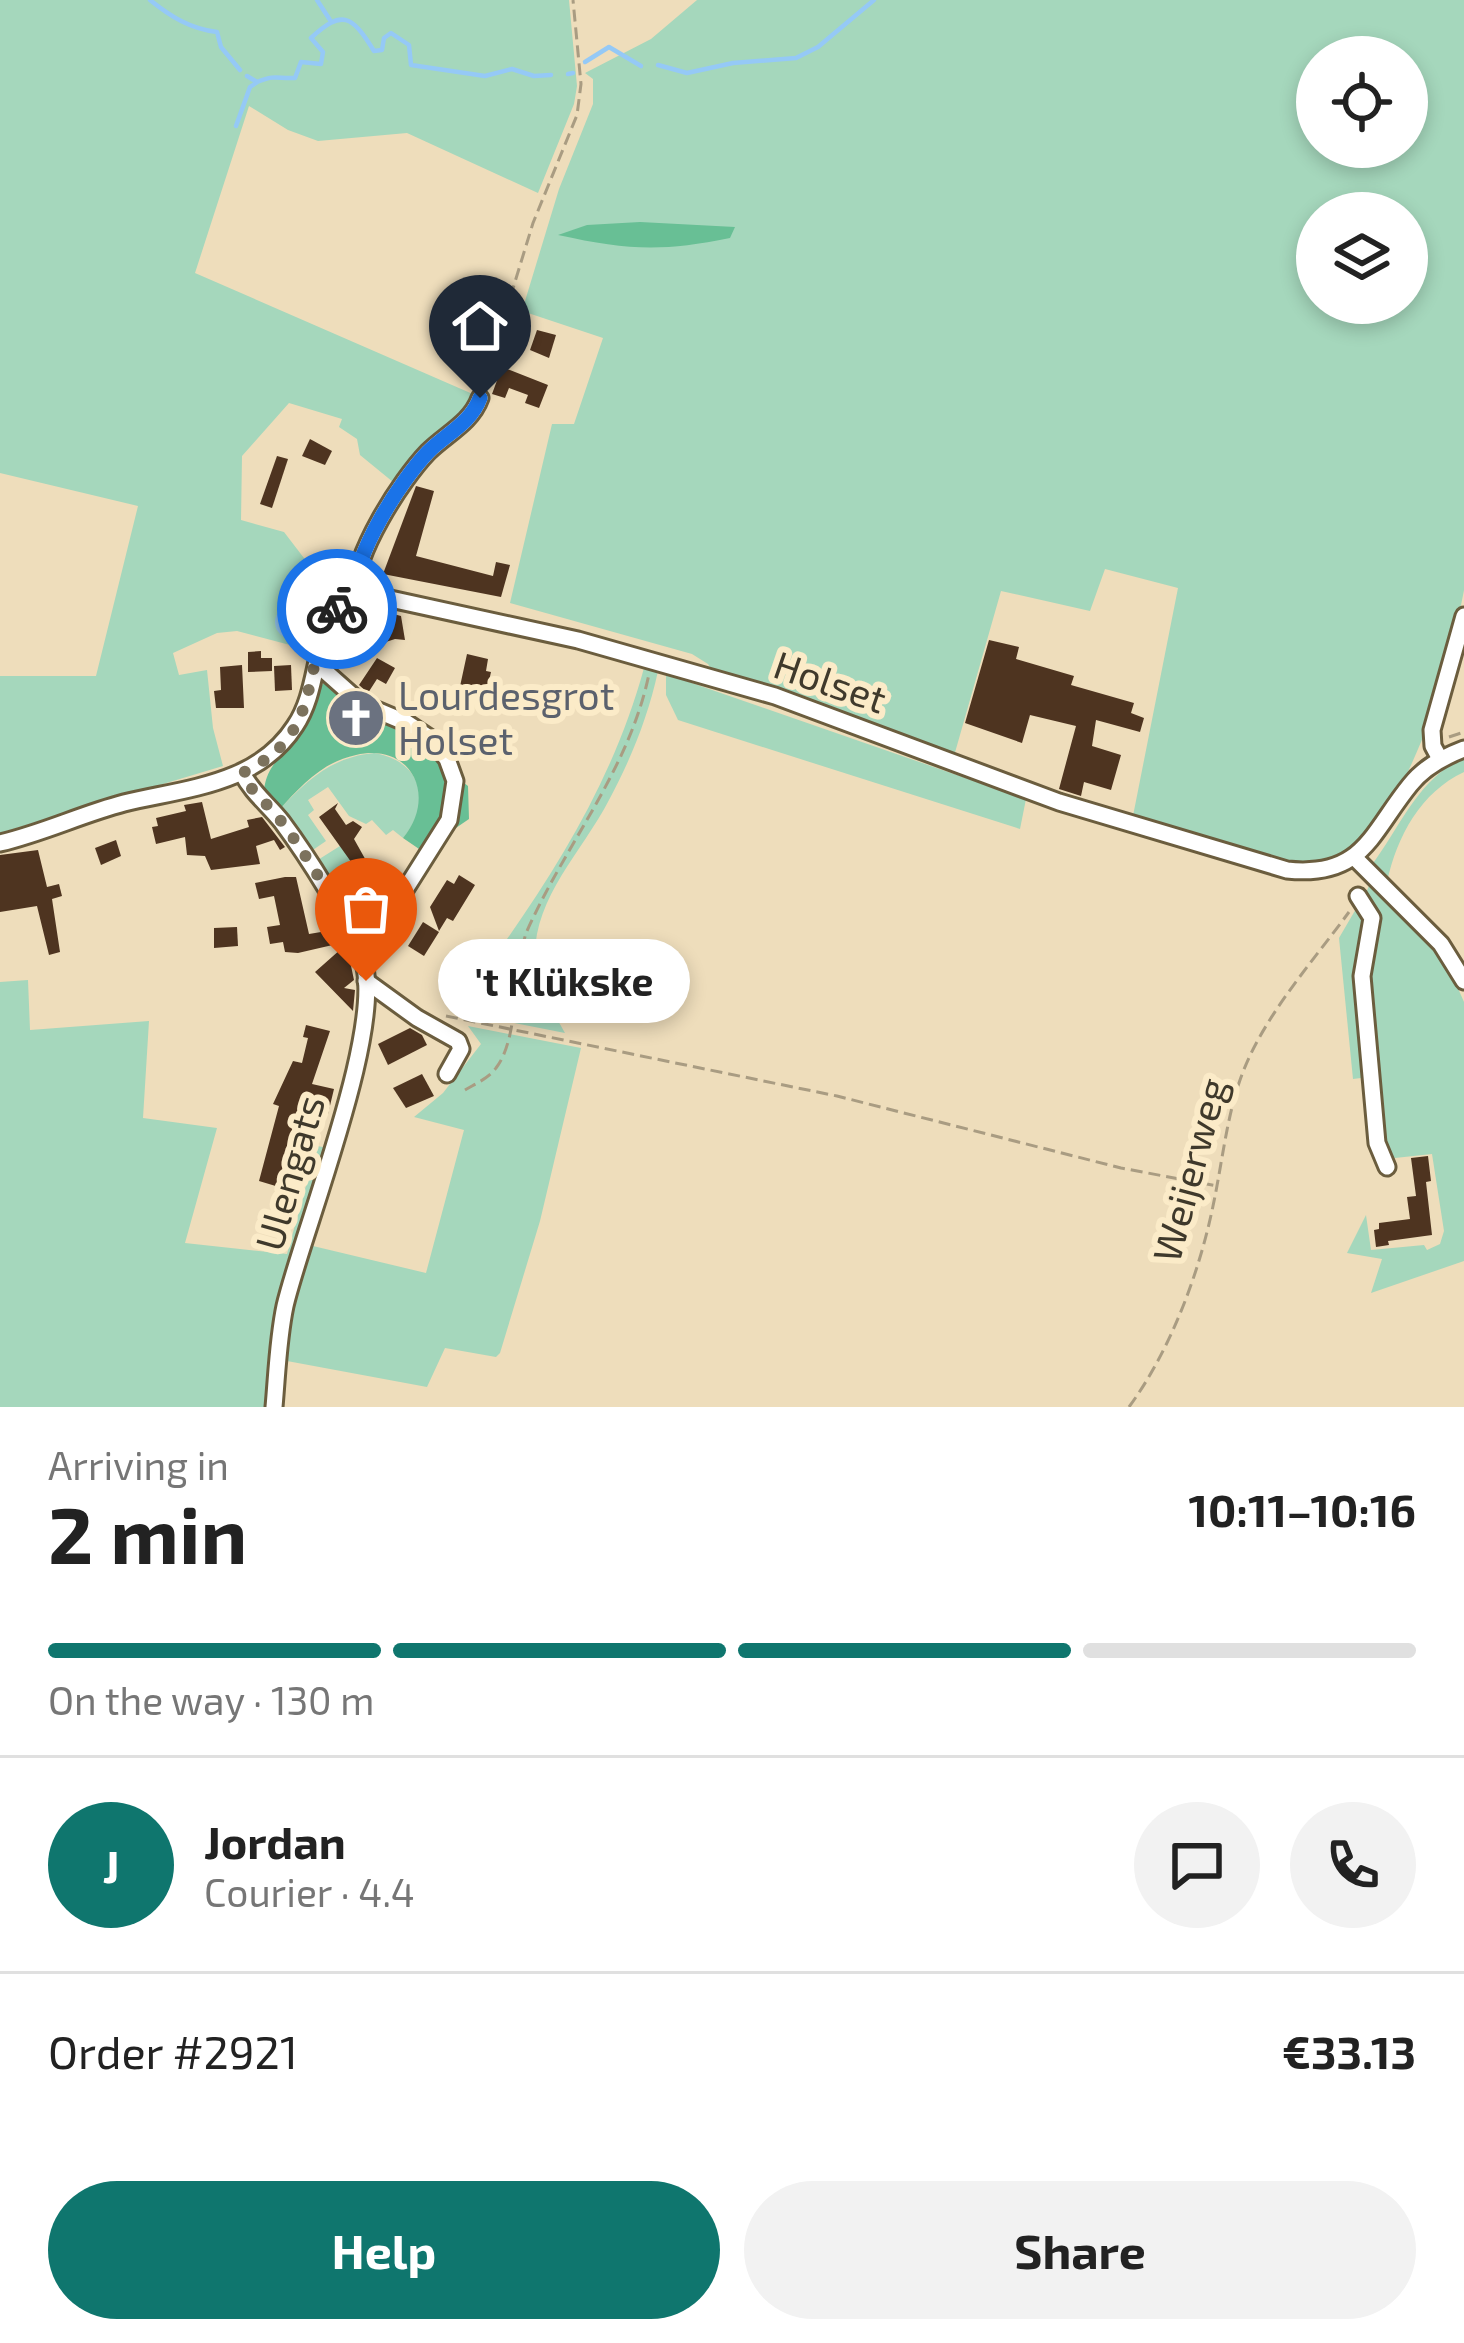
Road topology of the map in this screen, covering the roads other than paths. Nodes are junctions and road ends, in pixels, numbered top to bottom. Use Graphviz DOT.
graph roads {
  1 [pos="480,398"];
  2 [pos="355,595"];
  3 [pos="1464,616"];
  4 [pos="317,664"];
  5 [pos="1464,749"];
  6 [pos="1440,751"];
  7 [pos="242,773"];
  8 [pos="0,842"];
  9 [pos="1354,858"];
  10 [pos="1358,896"];
  11 [pos="388,914"];
  12 [pos="342,922"];
  13 [pos="362,958"];
  14 [pos="366,981"];
  15 [pos="1464,982"];
  16 [pos="447,1074"];
  17 [pos="1387,1167"];
  18 [pos="274,1407"];
  1 -- 2 [label="street"];
  2 -- 4 [label="street"];
  2 -- 9 [label="street, Holset"];
  3 -- 6 [label="street"];
  4 -- 7 [label="street"];
  4 -- 11 [label="street"];
  5 -- 6 [label="street"];
  6 -- 9 [label="street"];
  7 -- 8 [label="street"];
  7 -- 12 [label="street"];
  9 -- 15 [label="street"];
  10 -- 17 [label="street"];
  11 -- 12 [label="street"];
  11 -- 13 [label="street"];
  12 -- 13 [label="street"];
  13 -- 14 [label="street, Ulengats"];
  14 -- 16 [label="street"];
  14 -- 18 [label="street, Ulengats"];
}
